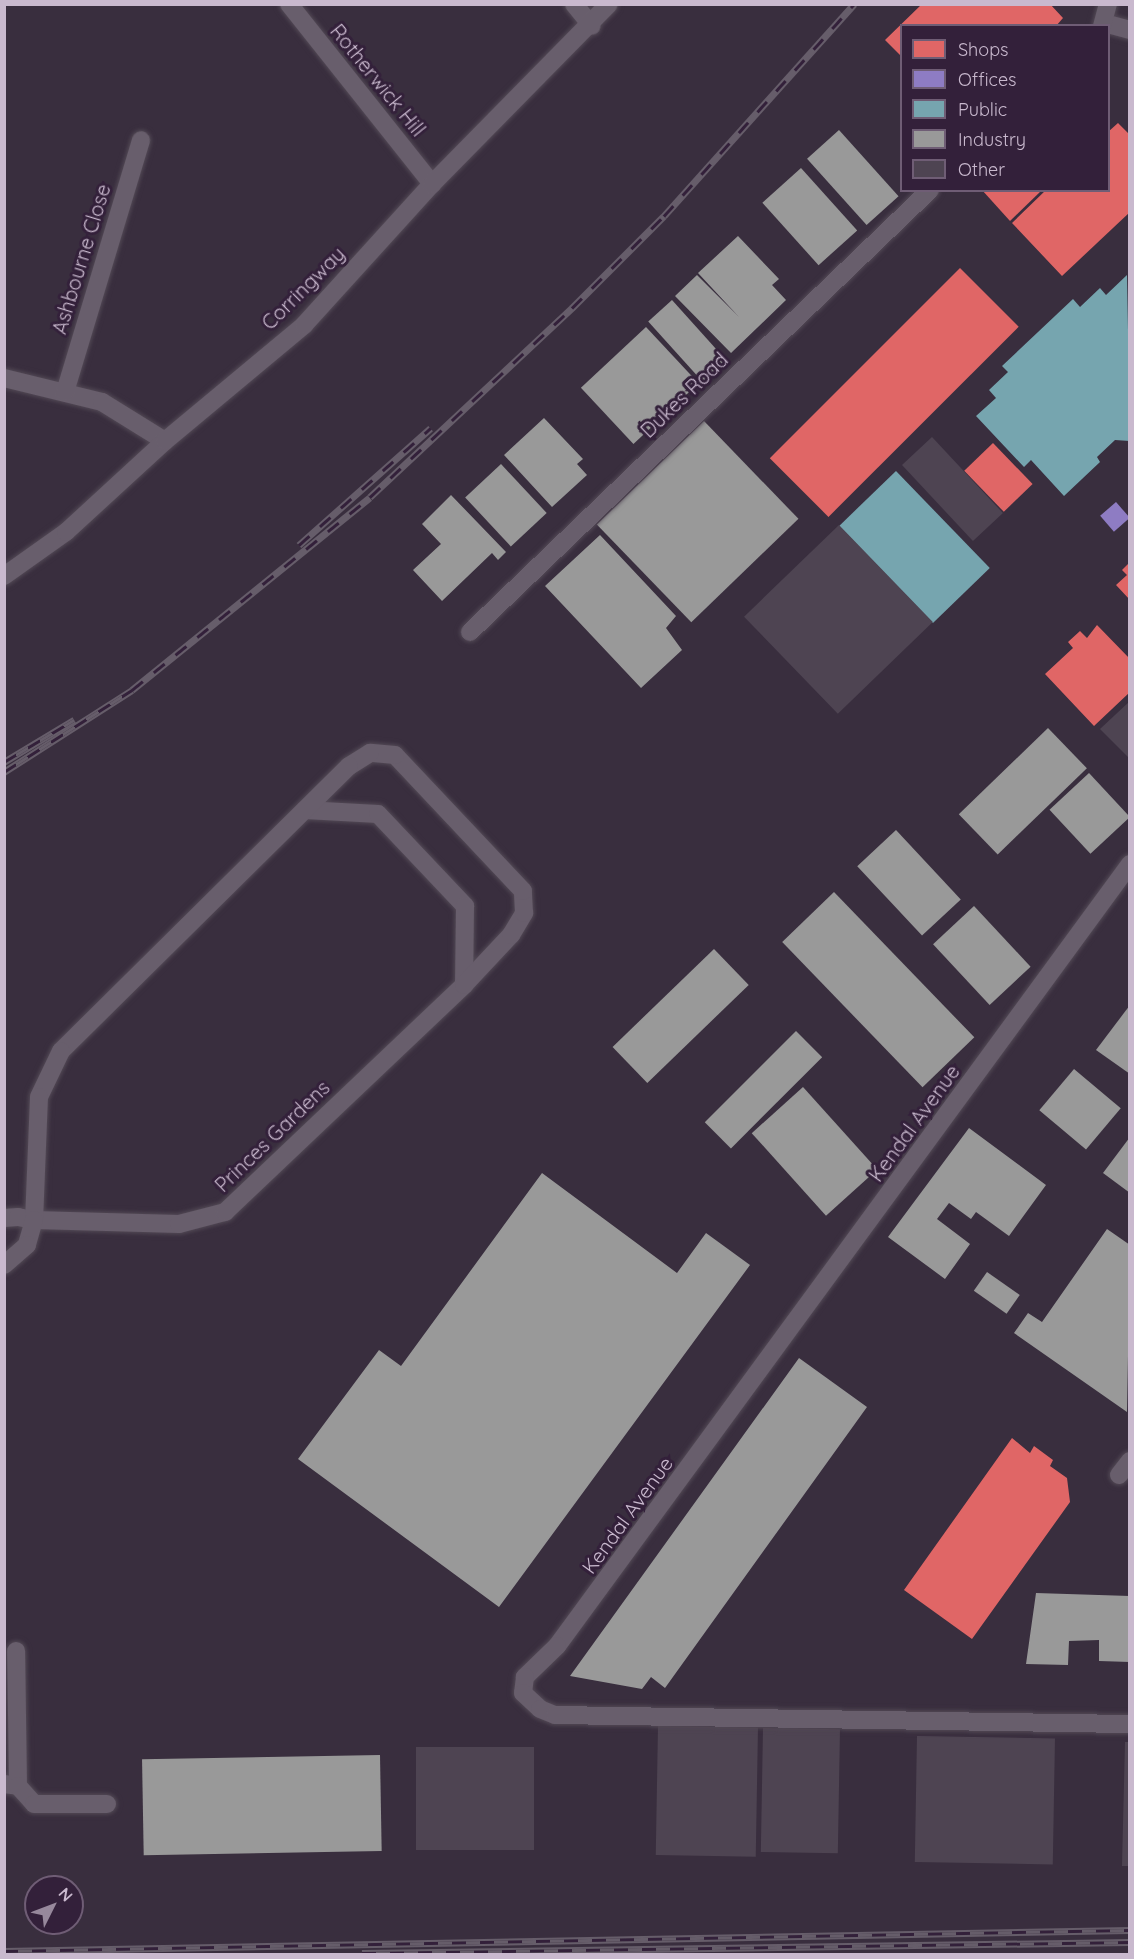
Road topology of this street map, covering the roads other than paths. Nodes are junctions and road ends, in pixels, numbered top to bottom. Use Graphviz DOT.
graph roads {
  1 [pos="289,4"];
  2 [pos="574,4"];
  3 [pos="609,4"];
  4 [pos="1108,4"];
  5 [pos="1103,24"];
  6 [pos="592,26"];
  7 [pos="1110,26"];
  8 [pos="1130,30"];
  9 [pos="141,140"];
  10 [pos="432,183"];
  11 [pos="928,192"];
  12 [pos="4,378"];
  13 [pos="64,392"];
  14 [pos="165,441"];
  15 [pos="4,576"];
  16 [pos="470,632"];
  17 [pos="305,810"];
  18 [pos="1130,864"];
  19 [pos="464,985"];
  20 [pos="15,1221"];
  21 [pos="4,1265"];
  22 [pos="16,1651"];
  23 [pos="1130,1724"];
  24 [pos="11,1785"];
  25 [pos="106,1804"];
  1 -- 10 [label="street, Rotherwick Hill"];
  2 -- 6 [label="street"];
  3 -- 6 [label="street, Corringway"];
  4 -- 5 [label="street"];
  6 -- 10 [label="street, Corringway"];
  7 -- 8 [label="street"];
  9 -- 13 [label="street, Ashbourne Close"];
  10 -- 14 [label="street, Corringway"];
  11 -- 16 [label="street, Dukes Road"];
  12 -- 13 [label="street"];
  13 -- 14 [label="street"];
  14 -- 15 [label="street, Corringway"];
  17 -- 19 [label="street"];
  17 -- 19 [label="street, Princes Gardens"];
  17 -- 20 [label="street, Princes Gardens"];
  18 -- 23 [label="street, Kendal Avenue"];
  19 -- 20 [label="street, Princes Gardens"];
  20 -- 21 [label="street, Princes Gardens"];
  22 -- 24 [label="street"];
  24 -- 25 [label="street"];
}
